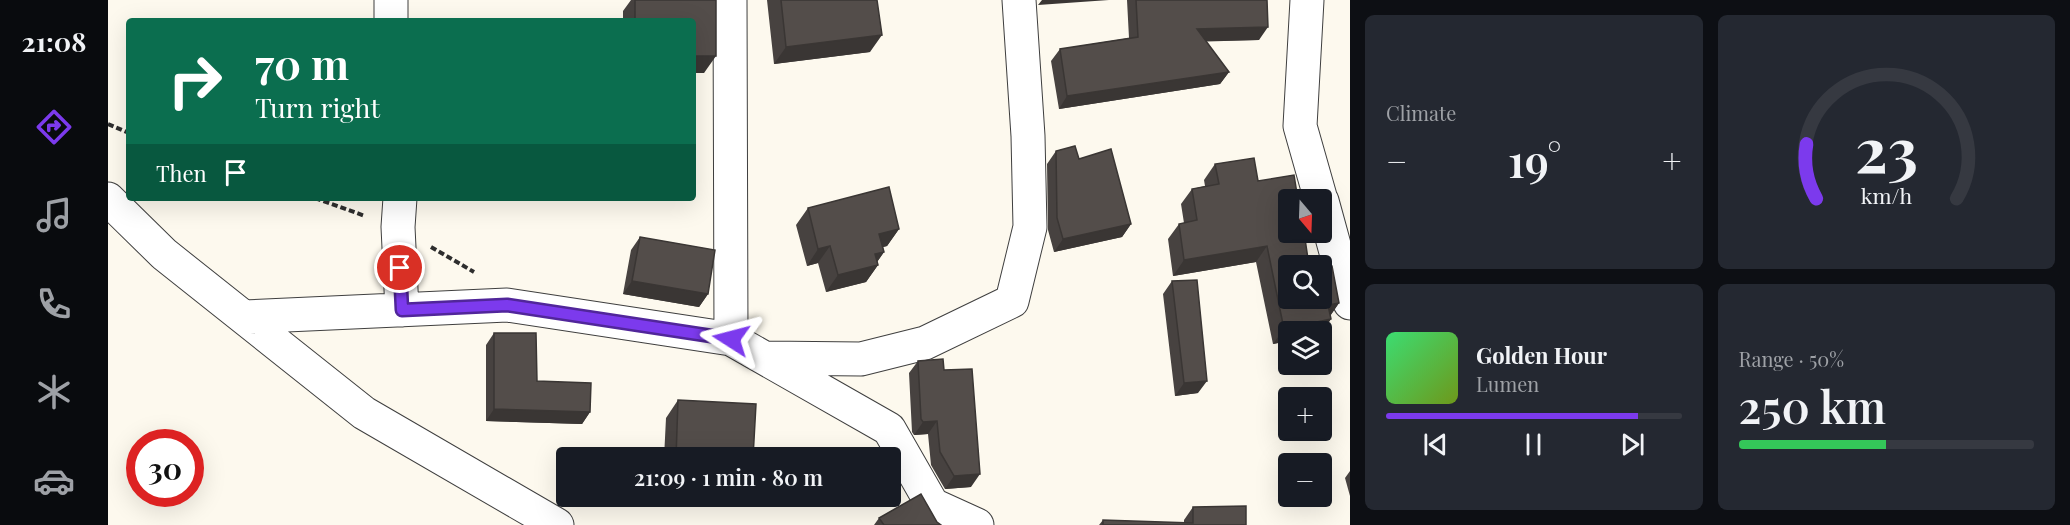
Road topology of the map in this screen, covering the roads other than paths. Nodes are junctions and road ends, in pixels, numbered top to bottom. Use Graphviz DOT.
graph roads {
  1 [pos="391,0"];
  2 [pos="730,0"];
  3 [pos="1019,0"];
  4 [pos="1307,0"];
  5 [pos="392,18"];
  6 [pos="1318,189"];
  7 [pos="108,199"];
  8 [pos="400,201"];
  9 [pos="1332,239"];
  10 [pos="1350,303"];
  11 [pos="402,310"];
  12 [pos="244,317"];
  13 [pos="731,339"];
  14 [pos="764,358"];
  15 [pos="939,515"];
  16 [pos="557,525"];
  17 [pos="977,525"];
  1 -- 5 [label="street"];
  2 -- 13 [label="street"];
  3 -- 14 [label="street"];
  4 -- 6 [label="street"];
  7 -- 12 [label="street"];
  8 -- 11 [label="street"];
  9 -- 10 [label="street"];
  11 -- 12 [label="street"];
  11 -- 13 [label="street"];
  12 -- 16 [label="street"];
  13 -- 14 [label="street"];
  14 -- 15 [label="street"];
  15 -- 17 [label="street"];
}
